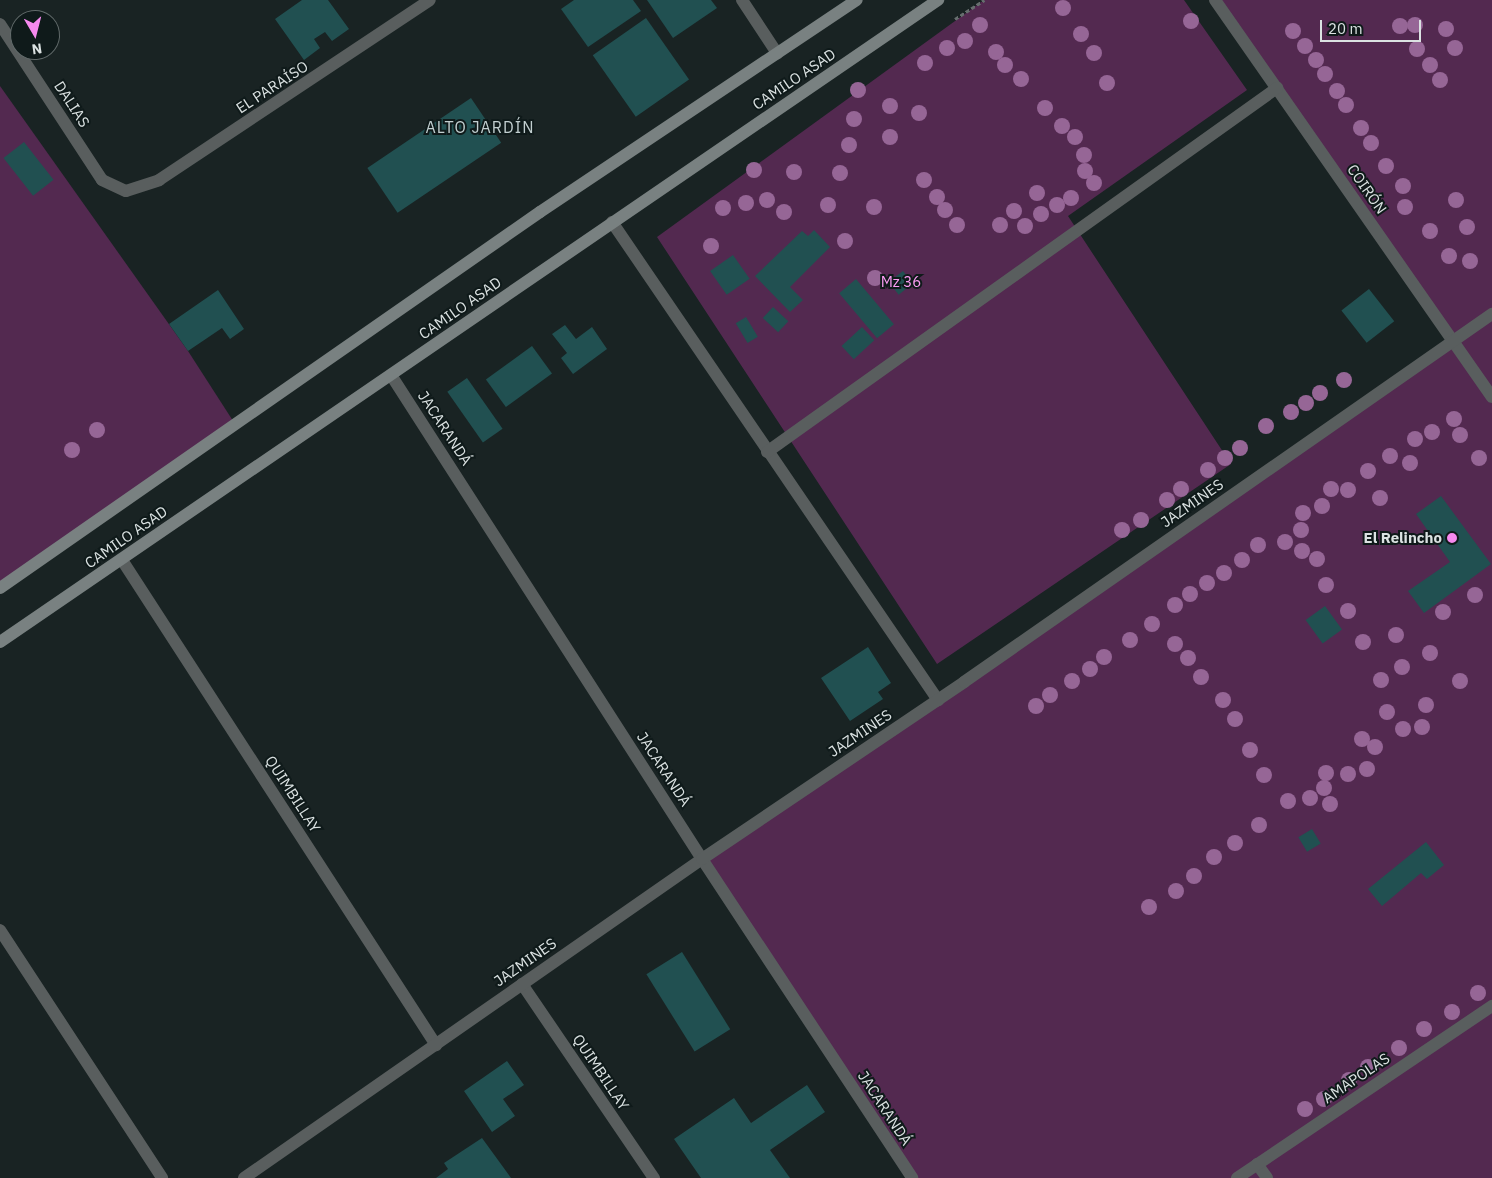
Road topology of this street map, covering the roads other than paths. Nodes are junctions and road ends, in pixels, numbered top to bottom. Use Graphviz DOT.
graph roads {
  1 [pos="430,0"];
  2 [pos="742,0"];
  3 [pos="857,0"];
  4 [pos="938,0"];
  5 [pos="1215,0"];
  6 [pos="0,24"];
  7 [pos="777,53"];
  8 [pos="1277,88"];
  9 [pos="126,191"];
  10 [pos="612,222"];
  11 [pos="1492,314"];
  12 [pos="1453,340"];
  13 [pos="391,375"];
  14 [pos="1492,397"];
  15 [pos="767,452"];
  16 [pos="122,560"];
  17 [pos="0,588"];
  18 [pos="0,642"];
  19 [pos="938,700"];
  20 [pos="702,859"];
  21 [pos="0,930"];
  22 [pos="522,984"];
  23 [pos="1492,1006"];
  24 [pos="436,1045"];
  25 [pos="1257,1164"];
  26 [pos="162,1178"];
  27 [pos="244,1178"];
  28 [pos="654,1178"];
  29 [pos="912,1178"];
  30 [pos="1238,1178"];
  31 [pos="1267,1178"];
  1 -- 9 [label="street, EL PARAÍSO"];
  2 -- 7 [label="street"];
  3 -- 7 [label="street, CAMILO ASAD"];
  4 -- 10 [label="street, CAMILO ASAD"];
  5 -- 8 [label="street, COIRÓN"];
  6 -- 9 [label="street, DALIAS"];
  7 -- 17 [label="street, CAMILO ASAD"];
  8 -- 12 [label="street, COIRÓN"];
  8 -- 15 [label="street"];
  10 -- 13 [label="street, CAMILO ASAD"];
  10 -- 15 [label="street"];
  11 -- 12 [label="street, JAZMINES"];
  12 -- 14 [label="street, COIRÓN"];
  12 -- 19 [label="street, JAZMINES"];
  13 -- 16 [label="street, CAMILO ASAD"];
  13 -- 20 [label="street, JACARANDÁ"];
  15 -- 19 [label="street"];
  16 -- 18 [label="street, CAMILO ASAD"];
  16 -- 24 [label="street, QUIMBILLAY"];
  19 -- 20 [label="street, JAZMINES"];
  20 -- 22 [label="street, JAZMINES"];
  20 -- 29 [label="street, JACARANDÁ"];
  21 -- 26 [label="street"];
  22 -- 24 [label="street, JAZMINES"];
  22 -- 28 [label="street, QUIMBILLAY"];
  23 -- 25 [label="street, AMAPOLAS"];
  24 -- 27 [label="street, JAZMINES"];
  25 -- 30 [label="street, AMAPOLAS"];
  25 -- 31 [label="street"];
}
